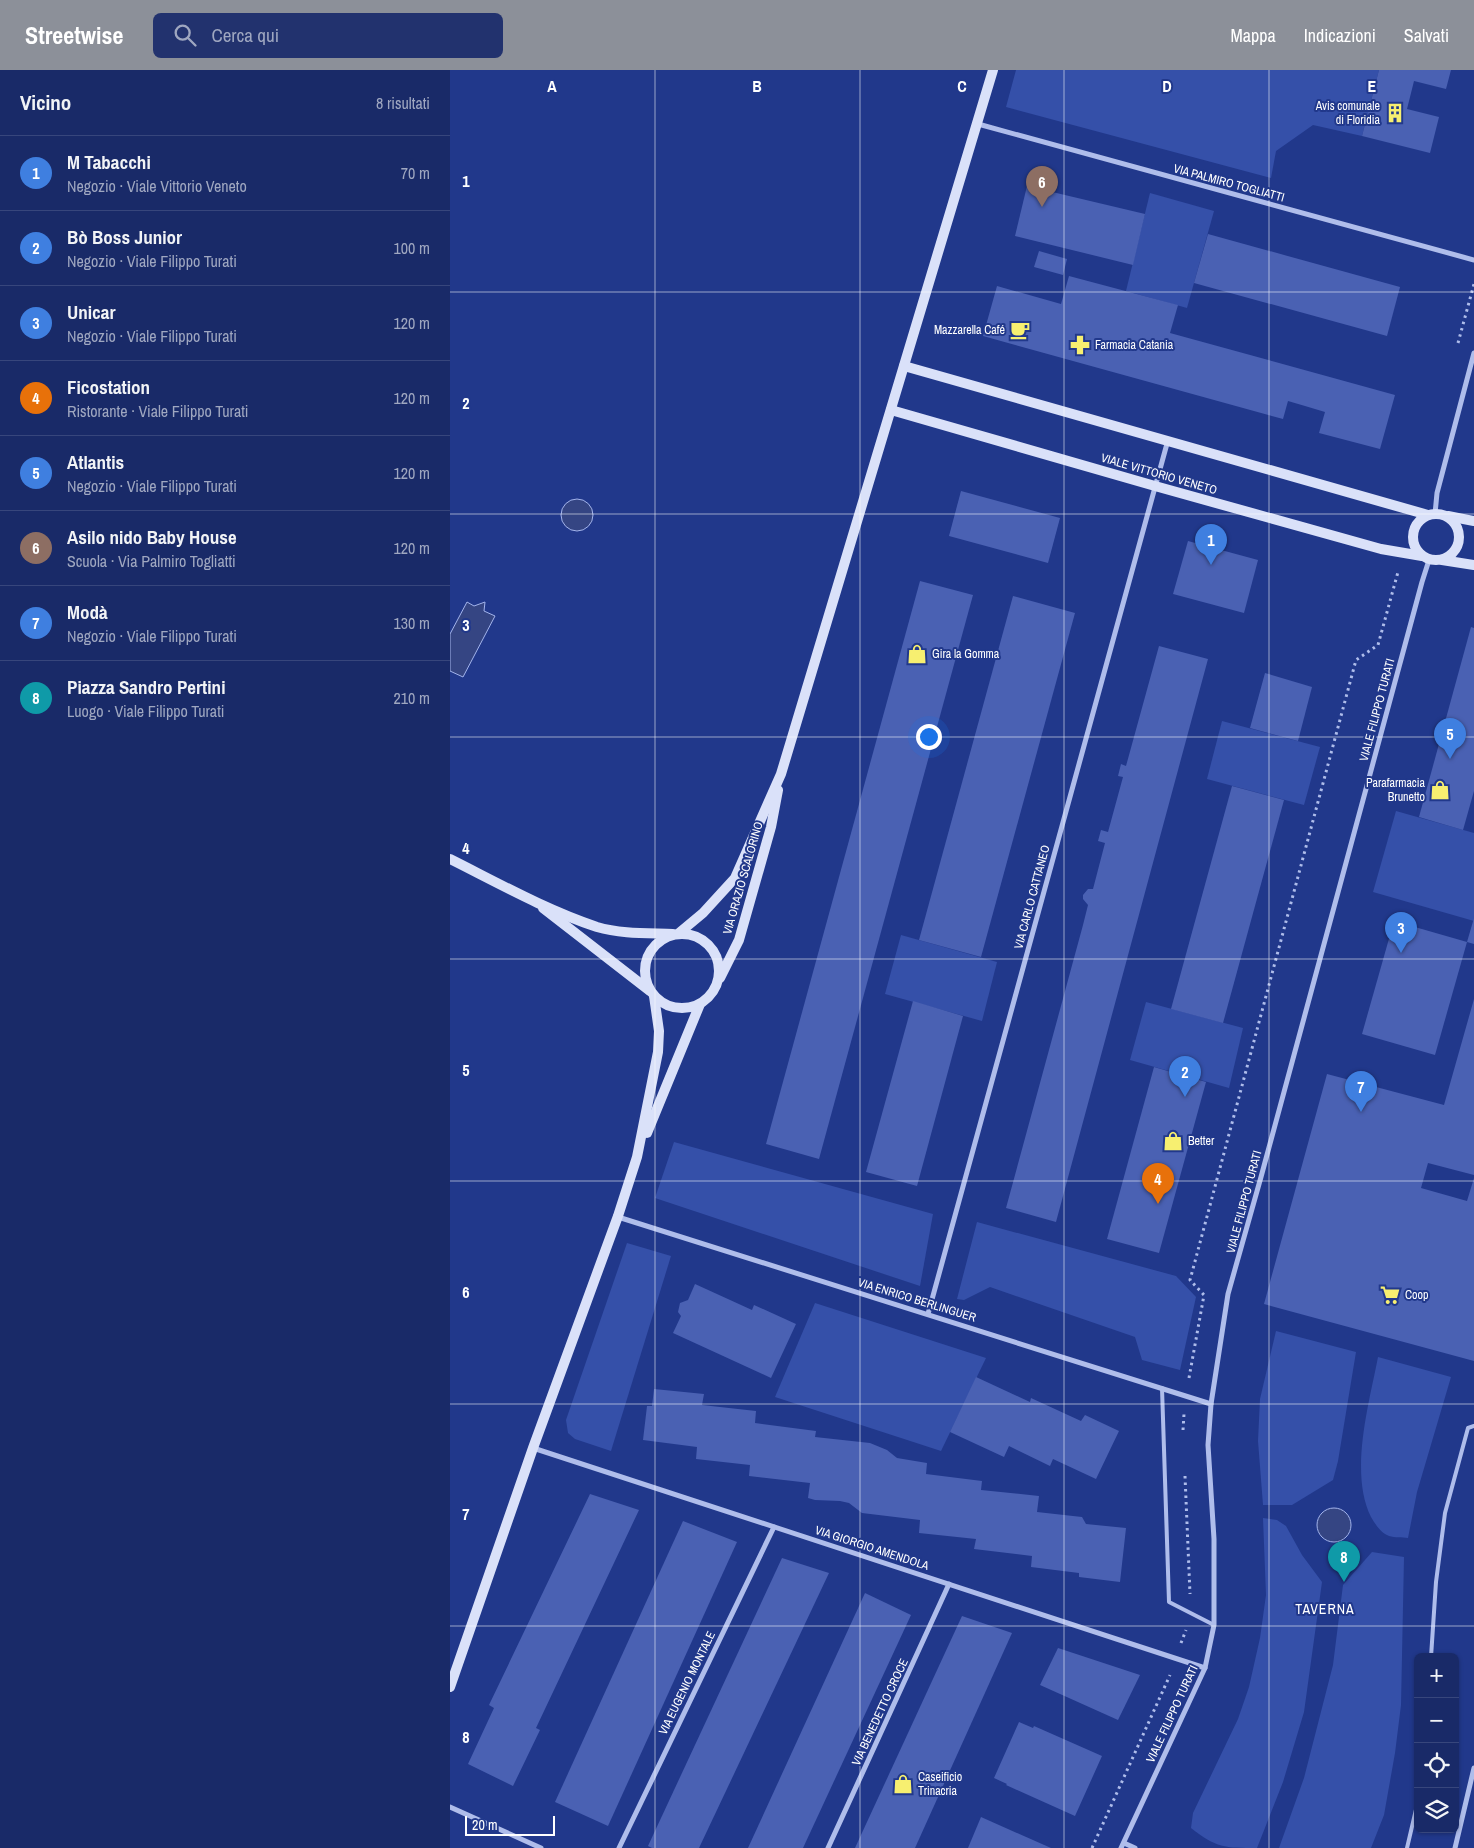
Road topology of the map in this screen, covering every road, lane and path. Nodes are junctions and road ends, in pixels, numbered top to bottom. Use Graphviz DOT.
graph roads {
  1 [pos="993,70"];
  2 [pos="978,124"];
  3 [pos="1474,260"];
  4 [pos="1474,353"];
  5 [pos="904,366"];
  6 [pos="891,410"];
  7 [pos="1168,440"];
  8 [pos="1155,486"];
  9 [pos="1431,514"];
  10 [pos="1446,516"];
  11 [pos="1474,521"];
  12 [pos="1425,558"];
  13 [pos="1442,560"];
  14 [pos="1474,565"];
  15 [pos="781,774"];
  16 [pos="450,858"];
  17 [pos="532,900"];
  18 [pos="676,934"];
  19 [pos="716,985"];
  20 [pos="652,994"];
  21 [pos="700,1004"];
  22 [pos="637,1157"];
  23 [pos="618,1216"];
  24 [pos="928,1314"];
  25 [pos="1162,1388"];
  26 [pos="1211,1404"];
  27 [pos="1474,1426"];
  28 [pos="533,1448"];
  29 [pos="774,1527"];
  30 [pos="949,1584"];
  31 [pos="1214,1625"];
  32 [pos="1431,1653"];
  33 [pos="1205,1668"];
  34 [pos="450,1688"];
  35 [pos="1474,1768"];
  36 [pos="450,1807"];
  37 [pos="1414,1818"];
  38 [pos="1122,1845"];
  39 [pos="541,1848"];
  40 [pos="619,1848"];
  41 [pos="828,1848"];
  42 [pos="1135,1848"];
  43 [pos="1407,1848"];
  44 [pos="1455,1848"];
  1 -- 2 [label="main road"];
  2 -- 3 [label="street, VIA PALMIRO TOGLIATTI"];
  2 -- 5 [label="main road"];
  4 -- 9 [label="street"];
  5 -- 6 [label="main road"];
  5 -- 7 [label="main road"];
  6 -- 8 [label="main road, VIALE VITTORIO VENETO"];
  6 -- 15 [label="main road"];
  7 -- 8 [label="street, VIA CARLO CATTANEO"];
  7 -- 9 [label="main road"];
  8 -- 12 [label="main road, VIALE VITTORIO VENETO"];
  8 -- 24 [label="street, VIA CARLO CATTANEO"];
  9 -- 10 [label="main road"];
  9 -- 12 [label="main road"];
  10 -- 11 [label="main road"];
  10 -- 13 [label="main road"];
  12 -- 13 [label="main road"];
  12 -- 26 [label="street, VIALE FILIPPO TURATI"];
  13 -- 14 [label="main road"];
  15 -- 18 [label="main road"];
  15 -- 19 [label="main road, VIA ORAZIO SCALORINO"];
  16 -- 17 [label="main road"];
  17 -- 18 [label="main road"];
  17 -- 20 [label="main road"];
  18 -- 19 [label="main road"];
  18 -- 20 [label="main road"];
  19 -- 21 [label="main road"];
  20 -- 21 [label="main road"];
  20 -- 22 [label="main road"];
  21 -- 22 [label="main road"];
  22 -- 23 [label="main road"];
  23 -- 24 [label="street, VIA ENRICO BERLINGUER"];
  23 -- 28 [label="main road"];
  24 -- 25 [label="street, VIA ENRICO BERLINGUER"];
  25 -- 26 [label="street, VIA ENRICO BERLINGUER"];
  25 -- 31 [label="lane"];
  26 -- 31 [label="street, VIALE FILIPPO TURATI"];
  27 -- 32 [label="lane"];
  28 -- 29 [label="street, VIA GIORGIO AMENDOLA"];
  28 -- 34 [label="main road"];
  29 -- 30 [label="street, VIA GIORGIO AMENDOLA"];
  29 -- 40 [label="street, VIA EUGENIO MONTALE"];
  30 -- 33 [label="street, VIA GIORGIO AMENDOLA"];
  30 -- 41 [label="street, VIA BENEDETTO CROCE"];
  31 -- 33 [label="street, VIALE FILIPPO TURATI"];
  33 -- 38 [label="street, VIALE FILIPPO TURATI"];
  35 -- 44 [label="street"];
  36 -- 39 [label="street"];
  37 -- 43 [label="lane"];
  38 -- 42 [label="street"];
}
